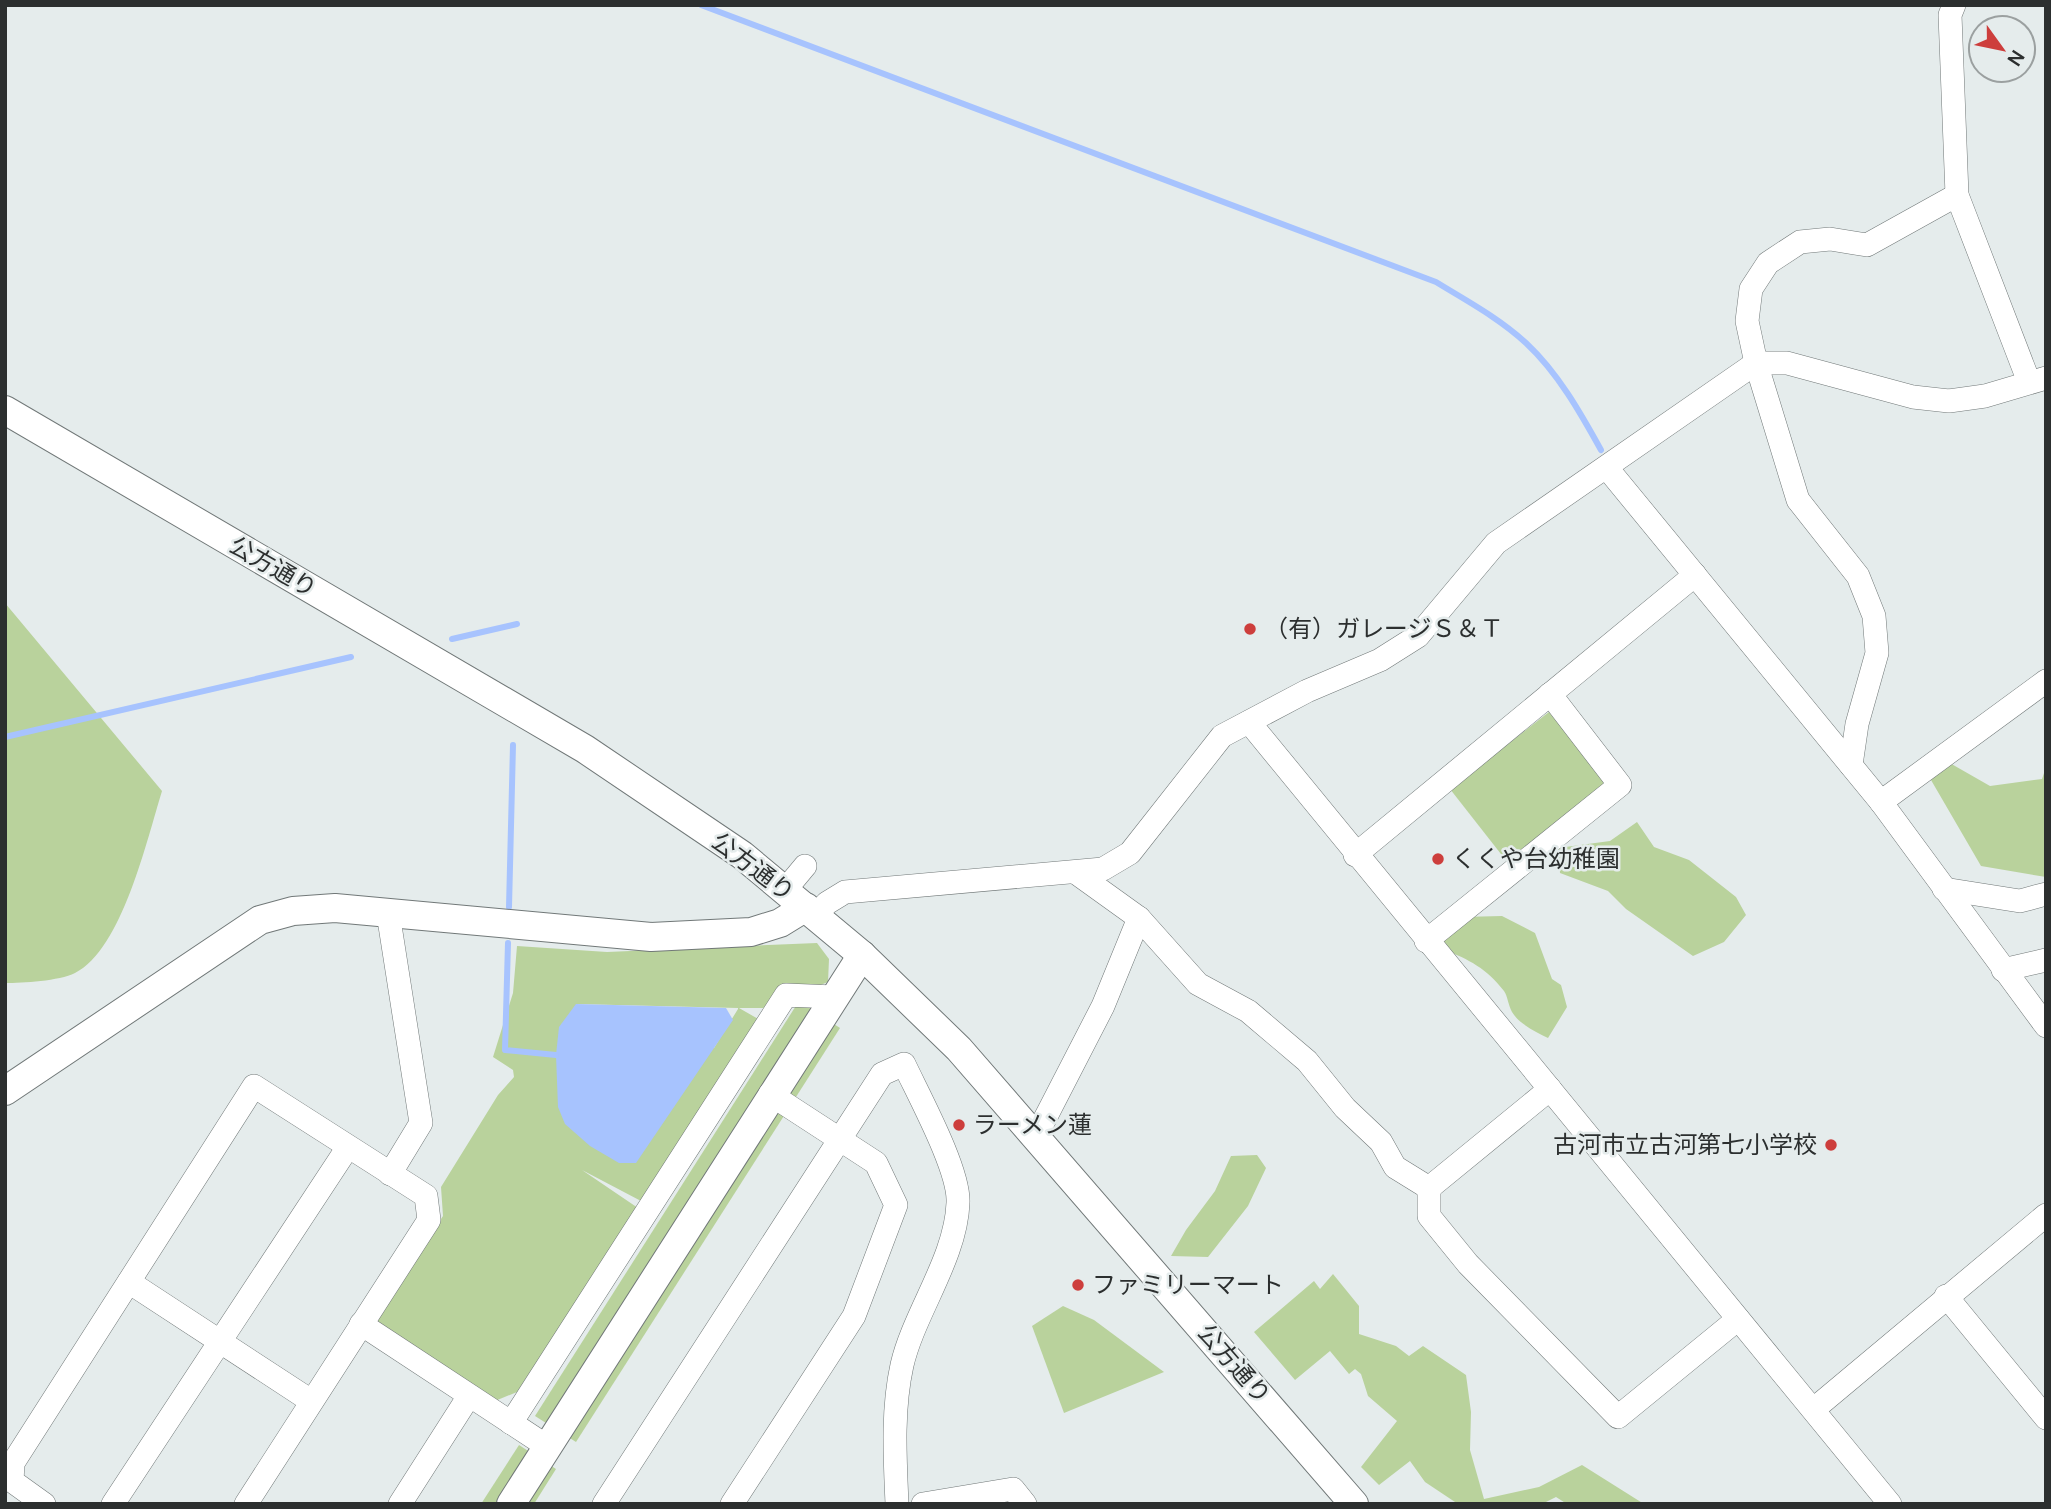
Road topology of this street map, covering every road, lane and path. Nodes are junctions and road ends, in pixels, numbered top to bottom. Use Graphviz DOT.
graph roads {
  1 [pos="1954,5"];
  2 [pos="1957,195"];
  3 [pos="1756,363"];
  4 [pos="2037,380"];
  5 [pos="5,410"];
  6 [pos="1608,468"];
  7 [pos="1695,575"];
  8 [pos="2046,681"];
  9 [pos="1550,694"];
  10 [pos="1249,722"];
  11 [pos="1851,765"];
  12 [pos="1881,802"];
  13 [pos="1355,855"];
  14 [pos="804,866"];
  15 [pos="1075,872"];
  16 [pos="1944,889"];
  17 [pos="2046,894"];
  18 [pos="802,904"];
  19 [pos="388,913"];
  20 [pos="1139,918"];
  21 [pos="1426,941"];
  22 [pos="862,955"];
  23 [pos="2046,960"];
  24 [pos="2003,970"];
  25 [pos="834,997"];
  26 [pos="2046,1026"];
  27 [pos="1550,1089"];
  28 [pos="5,1091"];
  29 [pos="770,1094"];
  30 [pos="1036,1136"];
  31 [pos="840,1140"];
  32 [pos="348,1147"];
  33 [pos="390,1174"];
  34 [pos="1429,1188"];
  35 [pos="2046,1215"];
  36 [pos="129,1282"];
  37 [pos="1946,1296"];
  38 [pos="1738,1319"];
  39 [pos="361,1324"];
  40 [pos="221,1340"];
  41 [pos="468,1396"];
  42 [pos="312,1401"];
  43 [pos="1814,1409"];
  44 [pos="2046,1418"];
  45 [pos="511,1423"];
  46 [pos="548,1447"];
  47 [pos="44,1504"];
  48 [pos="113,1504"];
  49 [pos="246,1504"];
  50 [pos="400,1504"];
  51 [pos="512,1504"];
  52 [pos="604,1504"];
  53 [pos="732,1504"];
  54 [pos="897,1504"];
  55 [pos="923,1504"];
  56 [pos="1025,1504"];
  57 [pos="1354,1504"];
  58 [pos="1890,1504"];
  1 -- 2 [label="street"];
  2 -- 3 [label="street"];
  2 -- 4 [label="street"];
  3 -- 4 [label="street"];
  3 -- 6 [label="street"];
  3 -- 11 [label="street"];
  5 -- 18 [label="street, 公方通り"];
  6 -- 7 [label="street"];
  6 -- 10 [label="street"];
  7 -- 9 [label="street"];
  7 -- 11 [label="street"];
  8 -- 12 [label="street"];
  9 -- 13 [label="street"];
  9 -- 21 [label="street"];
  10 -- 13 [label="street"];
  10 -- 15 [label="street"];
  11 -- 12 [label="street"];
  12 -- 16 [label="street"];
  13 -- 21 [label="street"];
  14 -- 18 [label="street"];
  15 -- 18 [label="street"];
  15 -- 20 [label="street"];
  16 -- 17 [label="street"];
  16 -- 24 [label="street"];
  18 -- 19 [label="street"];
  18 -- 22 [label="street, 公方通り"];
  19 -- 28 [label="street"];
  19 -- 33 [label="street"];
  20 -- 30 [label="street"];
  20 -- 34 [label="street"];
  21 -- 27 [label="street"];
  22 -- 25 [label="street"];
  22 -- 30 [label="street, 公方通り"];
  23 -- 24 [label="street"];
  24 -- 26 [label="street"];
  25 -- 29 [label="street"];
  25 -- 45 [label="street"];
  27 -- 34 [label="street"];
  27 -- 38 [label="street"];
  29 -- 31 [label="street"];
  29 -- 46 [label="street"];
  30 -- 57 [label="street, 公方通り"];
  31 -- 52 [label="street"];
  31 -- 53 [label="street"];
  31 -- 54 [label="street"];
  32 -- 33 [label="street"];
  32 -- 36 [label="street"];
  32 -- 40 [label="street"];
  33 -- 39 [label="street"];
  34 -- 38 [label="street"];
  35 -- 37 [label="street"];
  36 -- 40 [label="street"];
  36 -- 47 [label="street"];
  37 -- 43 [label="street"];
  37 -- 44 [label="street"];
  38 -- 43 [label="street"];
  39 -- 41 [label="street"];
  39 -- 42 [label="street"];
  40 -- 42 [label="street"];
  40 -- 48 [label="street"];
  41 -- 45 [label="street"];
  41 -- 50 [label="street"];
  42 -- 49 [label="street"];
  43 -- 58 [label="street"];
  45 -- 46 [label="street"];
  46 -- 51 [label="street"];
  55 -- 56 [label="street"];
}
